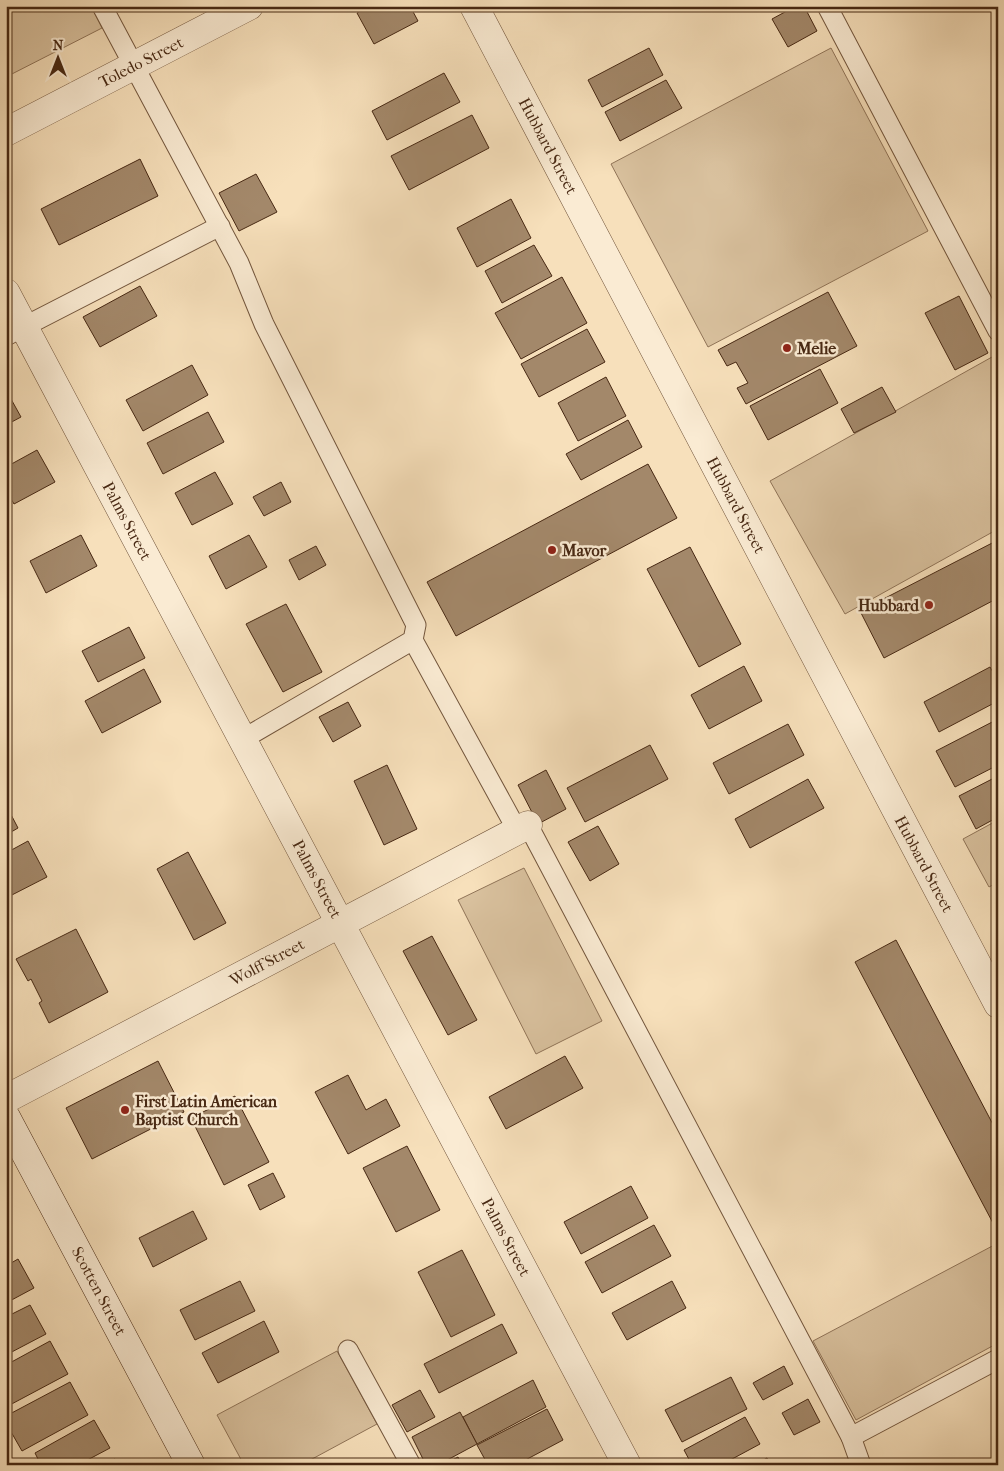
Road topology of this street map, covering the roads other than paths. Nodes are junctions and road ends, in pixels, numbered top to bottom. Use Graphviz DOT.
graph roads {
  1 [pos="102,6"];
  2 [pos="249,6"];
  3 [pos="474,6"];
  4 [pos="827,6"];
  5 [pos="135,66"];
  6 [pos="6,132"];
  7 [pos="220,226"];
  8 [pos="6,294"];
  9 [pos="998,331"];
  10 [pos="15,332"];
  11 [pos="413,640"];
  12 [pos="243,739"];
  13 [pos="523,828"];
  14 [pos="340,923"];
  15 [pos="998,1004"];
  16 [pos="6,1099"];
  17 [pos="6,1118"];
  18 [pos="348,1350"];
  19 [pos="998,1358"];
  20 [pos="851,1437"];
  21 [pos="192,1465"];
  22 [pos="411,1465"];
  23 [pos="627,1465"];
  24 [pos="861,1465"];
  1 -- 5 [label="lane"];
  2 -- 5 [label="street, Toledo Street"];
  3 -- 15 [label="street, Hubbard Street"];
  4 -- 9 [label="lane"];
  5 -- 6 [label="street, Toledo Street"];
  5 -- 7 [label="lane"];
  7 -- 10 [label="lane"];
  7 -- 11 [label="lane"];
  8 -- 10 [label="street, Palms Street"];
  10 -- 12 [label="street, Palms Street"];
  11 -- 12 [label="lane"];
  11 -- 13 [label="lane"];
  12 -- 14 [label="street, Palms Street"];
  13 -- 14 [label="street, Wolff Street"];
  13 -- 20 [label="lane"];
  14 -- 16 [label="street, Wolff Street"];
  14 -- 23 [label="street, Palms Street"];
  17 -- 21 [label="street, Scotten Street"];
  18 -- 22 [label="lane"];
  19 -- 20 [label="lane"];
  20 -- 24 [label="lane"];
}
